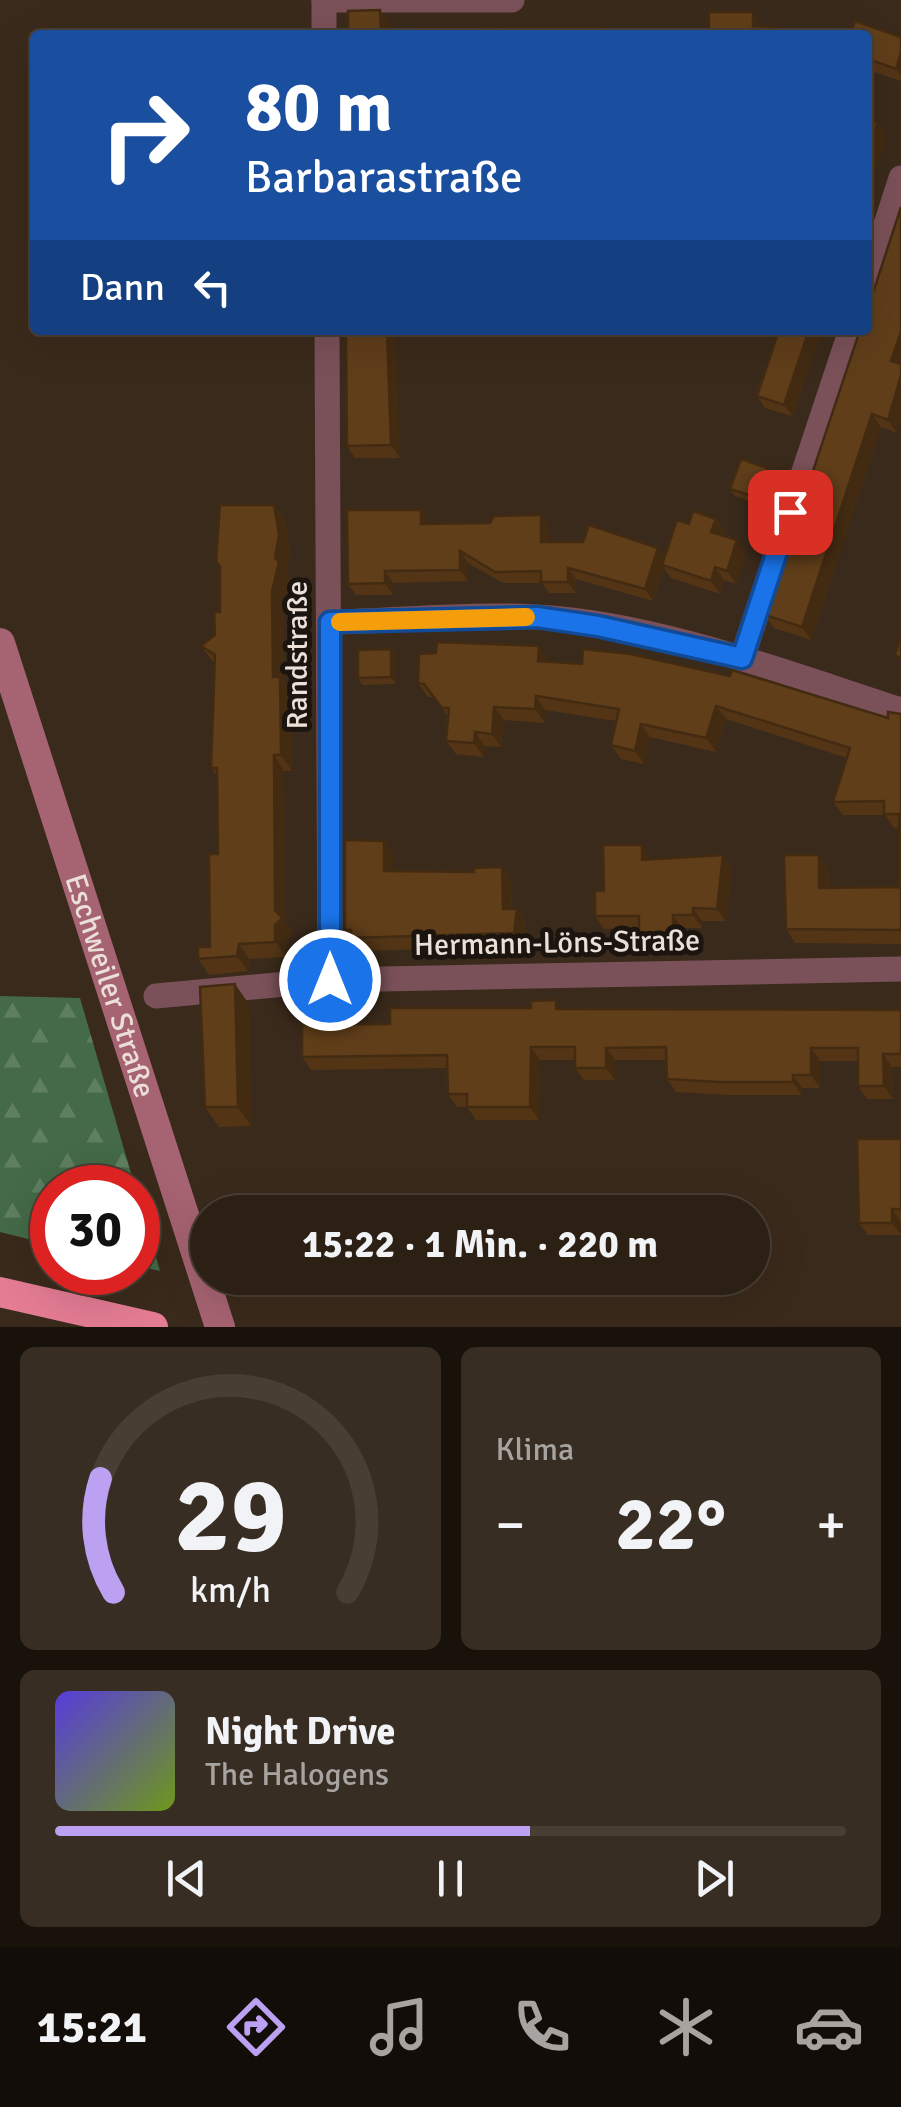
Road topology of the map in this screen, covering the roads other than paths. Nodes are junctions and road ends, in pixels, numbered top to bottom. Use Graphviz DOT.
graph roads {
  1 [pos="324,0"];
  2 [pos="512,0"];
  3 [pos="324,30"];
  4 [pos="901,178"];
  5 [pos="872,268"];
  6 [pos="327,335"];
  7 [pos="849,335"];
  8 [pos="330,622"];
  9 [pos="0,642"];
  10 [pos="742,658"];
  11 [pos="901,710"];
  12 [pos="901,968"];
  13 [pos="330,980"];
  14 [pos="156,996"];
  15 [pos="0,1292"];
  16 [pos="153,1327"];
  17 [pos="220,1327"];
  1 -- 2 [label="street"];
  1 -- 3 [label="street"];
  4 -- 5 [label="street"];
  6 -- 8 [label="street, Randstraße"];
  7 -- 10 [label="street"];
  8 -- 10 [label="street"];
  8 -- 13 [label="street, Randstraße"];
  9 -- 17 [label="street, Eschweiler Straße"];
  10 -- 11 [label="street"];
  12 -- 13 [label="street, Hermann-Löns-Straße"];
  13 -- 14 [label="street, Hermann-Löns-Straße"];
  15 -- 16 [label="highway"];
}
